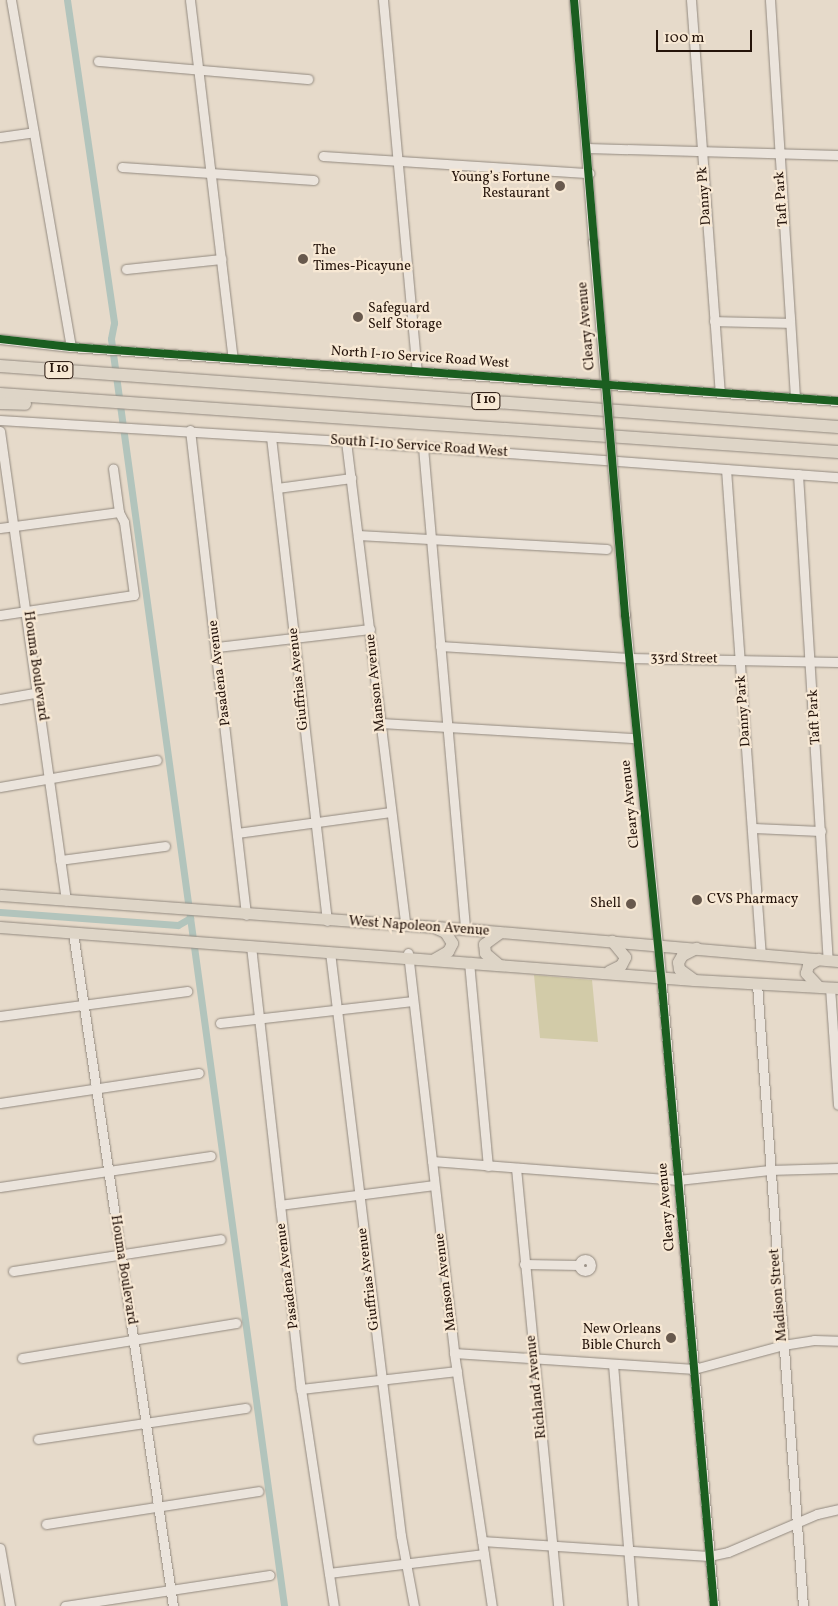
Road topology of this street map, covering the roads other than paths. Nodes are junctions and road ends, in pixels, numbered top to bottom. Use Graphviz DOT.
graph roads {
  1 [pos="11,0"];
  2 [pos="190,0"];
  3 [pos="383,0"];
  4 [pos="574,0"];
  5 [pos="691,0"];
  6 [pos="770,0"];
  7 [pos="98,61"];
  8 [pos="198,71"];
  9 [pos="308,79"];
  10 [pos="34,132"];
  11 [pos="0,137"];
  12 [pos="587,148"];
  13 [pos="702,151"];
  14 [pos="779,153"];
  15 [pos="838,155"];
  16 [pos="323,156"];
  17 [pos="398,159"];
  18 [pos="122,167"];
  19 [pos="211,173"];
  20 [pos="589,173"];
  21 [pos="314,180"];
  22 [pos="221,258"];
  23 [pos="126,270"];
  24 [pos="714,321"];
  25 [pos="790,323"];
  26 [pos="0,339"];
  27 [pos="71,347"];
  28 [pos="233,358"];
  29 [pos="0,361"];
  30 [pos="6,367"];
  31 [pos="417,370"];
  32 [pos="720,393"];
  33 [pos="0,394"];
  34 [pos="50,397"];
  35 [pos="795,398"];
  36 [pos="838,401"];
  37 [pos="0,403"];
  38 [pos="0,420"];
  39 [pos="838,427"];
  40 [pos="190,430"];
  41 [pos="0,431"];
  42 [pos="271,436"];
  43 [pos="346,441"];
  44 [pos="423,447"];
  45 [pos="838,452"];
  46 [pos="112,468"];
  47 [pos="726,469"];
  48 [pos="798,474"];
  49 [pos="838,477"];
  50 [pos="351,478"];
  51 [pos="277,488"];
  52 [pos="119,512"];
  53 [pos="13,526"];
  54 [pos="0,528"];
  55 [pos="358,535"];
  56 [pos="431,538"];
  57 [pos="607,549"];
  58 [pos="27,611"];
  59 [pos="0,616"];
  60 [pos="370,629"];
  61 [pos="294,638"];
  62 [pos="440,646"];
  63 [pos="218,647"];
  64 [pos="629,658"];
  65 [pos="740,660"];
  66 [pos="811,662"];
  67 [pos="838,662"];
  68 [pos="38,692"];
  69 [pos="0,699"];
  70 [pos="381,723"];
  71 [pos="446,726"];
  72 [pos="636,738"];
  73 [pos="157,760"];
  74 [pos="50,778"];
  75 [pos="0,786"];
  76 [pos="392,812"];
  77 [pos="315,822"];
  78 [pos="753,828"];
  79 [pos="821,831"];
  80 [pos="237,833"];
  81 [pos="166,846"];
  82 [pos="60,860"];
  83 [pos="0,895"];
  84 [pos="66,900"];
  85 [pos="246,915"];
  86 [pos="327,921"];
  87 [pos="405,925"];
  88 [pos="0,927"];
  89 [pos="435,927"];
  90 [pos="465,929"];
  91 [pos="73,933"];
  92 [pos="501,933"];
  93 [pos="612,941"];
  94 [pos="657,944"];
  95 [pos="251,946"];
  96 [pos="696,948"];
  97 [pos="330,952"];
  98 [pos="761,953"];
  99 [pos="408,955"];
  100 [pos="434,959"];
  101 [pos="832,961"];
  102 [pos="469,962"];
  103 [pos="498,964"];
  104 [pos="607,972"];
  105 [pos="660,978"];
  106 [pos="694,980"];
  107 [pos="757,984"];
  108 [pos="818,986"];
  109 [pos="834,988"];
  110 [pos="187,991"];
  111 [pos="413,1000"];
  112 [pos="83,1005"];
  113 [pos="336,1010"];
  114 [pos="0,1016"];
  115 [pos="260,1018"];
  116 [pos="220,1023"];
  117 [pos="199,1073"];
  118 [pos="95,1089"];
  119 [pos="0,1103"];
  120 [pos="838,1105"];
  121 [pos="211,1156"];
  122 [pos="432,1161"];
  123 [pos="488,1166"];
  124 [pos="516,1168"];
  125 [pos="838,1168"];
  126 [pos="769,1170"];
  127 [pos="107,1172"];
  128 [pos="678,1180"];
  129 [pos="434,1185"];
  130 [pos="0,1187"];
  131 [pos="359,1195"];
  132 [pos="280,1205"];
  133 [pos="221,1239"];
  134 [pos="120,1254"];
  135 [pos="524,1264"];
  136 [pos="579,1265"];
  137 [pos="13,1271"];
  138 [pos="236,1323"];
  139 [pos="134,1340"];
  140 [pos="838,1341"];
  141 [pos="783,1345"];
  142 [pos="454,1353"];
  143 [pos="22,1358"];
  144 [pos="534,1358"];
  145 [pos="613,1364"];
  146 [pos="694,1369"];
  147 [pos="457,1371"];
  148 [pos="381,1380"];
  149 [pos="301,1390"];
  150 [pos="246,1408"];
  151 [pos="146,1422"];
  152 [pos="38,1438"];
  153 [pos="258,1491"];
  154 [pos="158,1506"];
  155 [pos="838,1510"];
  156 [pos="797,1522"];
  157 [pos="46,1524"];
  158 [pos="482,1541"];
  159 [pos="552,1546"];
  160 [pos="0,1548"];
  161 [pos="628,1551"];
  162 [pos="484,1554"];
  163 [pos="709,1556"];
  164 [pos="406,1565"];
  165 [pos="330,1573"];
  166 [pos="270,1575"];
  167 [pos="170,1590"];
  168 [pos="10,1606"];
  169 [pos="65,1606"];
  170 [pos="173,1606"];
  171 [pos="334,1606"];
  172 [pos="414,1606"];
  173 [pos="492,1606"];
  174 [pos="558,1606"];
  175 [pos="633,1606"];
  176 [pos="714,1606"];
  177 [pos="803,1606"];
  1 -- 10 [label="street"];
  2 -- 8 [label="street"];
  3 -- 17 [label="street"];
  4 -- 12 [label="street, Cleary Avenue"];
  5 -- 13 [label="street, Danny Pk"];
  6 -- 14 [label="street, Taft Park"];
  7 -- 8 [label="street"];
  8 -- 9 [label="street"];
  8 -- 19 [label="street"];
  10 -- 11 [label="street"];
  10 -- 27 [label="street"];
  12 -- 13 [label="street"];
  12 -- 20 [label="street, Cleary Avenue"];
  13 -- 14 [label="street"];
  13 -- 24 [label="street, Danny Pk"];
  14 -- 15 [label="street"];
  14 -- 25 [label="street, Taft Park"];
  16 -- 17 [label="street"];
  17 -- 20 [label="street"];
  17 -- 31 [label="street"];
  18 -- 19 [label="street"];
  19 -- 21 [label="street"];
  19 -- 22 [label="street"];
  20 -- 64 [label="street, Cleary Avenue, bridge"];
  22 -- 23 [label="street"];
  22 -- 28 [label="street"];
  24 -- 25 [label="street"];
  24 -- 32 [label="street, Danny Pk"];
  25 -- 35 [label="street, Taft Park"];
  26 -- 27 [label="street, North I-10 Service Road West"];
  27 -- 28 [label="street, North I-10 Service Road West"];
  28 -- 31 [label="street, North I-10 Service Road West"];
  29 -- 30 [label="highway"];
  30 -- 39 [label="highway, I 10"];
  31 -- 32 [label="street, North I-10 Service Road West"];
  32 -- 35 [label="street, North I-10 Service Road West"];
  33 -- 34 [label="highway, I 10"];
  34 -- 37 [label="highway"];
  34 -- 45 [label="highway, I 10"];
  35 -- 36 [label="street, North I-10 Service Road West"];
  38 -- 40 [label="street, South I-10 Service Road West"];
  40 -- 42 [label="street, South I-10 Service Road West"];
  40 -- 63 [label="street, Pasadena Avenue"];
  41 -- 53 [label="street, Houma Boulevard"];
  42 -- 43 [label="street, South I-10 Service Road West"];
  42 -- 51 [label="street, Giuffrias Avenue"];
  43 -- 44 [label="street, South I-10 Service Road West"];
  43 -- 50 [label="street, Manson Avenue"];
  44 -- 47 [label="street, South I-10 Service Road West"];
  44 -- 56 [label="street"];
  46 -- 52 [label="street"];
  47 -- 48 [label="street, South I-10 Service Road West"];
  47 -- 65 [label="street, Danny Park"];
  48 -- 49 [label="street, South I-10 Service Road West"];
  48 -- 66 [label="street, Taft Park"];
  50 -- 51 [label="street"];
  50 -- 55 [label="street, Manson Avenue"];
  51 -- 61 [label="street, Giuffrias Avenue"];
  52 -- 53 [label="street"];
  52 -- 58 [label="street"];
  53 -- 54 [label="street"];
  53 -- 58 [label="street, Houma Boulevard"];
  55 -- 56 [label="street"];
  55 -- 60 [label="street, Manson Avenue"];
  56 -- 57 [label="street"];
  56 -- 62 [label="street"];
  58 -- 59 [label="street"];
  58 -- 68 [label="street, Houma Boulevard"];
  60 -- 61 [label="street"];
  60 -- 70 [label="street, Manson Avenue"];
  61 -- 63 [label="street"];
  61 -- 77 [label="street, Giuffrias Avenue"];
  62 -- 64 [label="street, 33rd Street"];
  62 -- 71 [label="street"];
  63 -- 80 [label="street, Pasadena Avenue"];
  64 -- 65 [label="street, 33rd Street"];
  64 -- 72 [label="street, Cleary Avenue"];
  65 -- 66 [label="street, 33rd Street"];
  65 -- 78 [label="street, Danny Park"];
  66 -- 67 [label="street, 33rd Street"];
  66 -- 79 [label="street, Taft Park"];
  68 -- 69 [label="street"];
  68 -- 74 [label="street, Houma Boulevard"];
  70 -- 71 [label="street"];
  70 -- 76 [label="street, Manson Avenue"];
  71 -- 72 [label="street"];
  71 -- 90 [label="street"];
  72 -- 94 [label="street, Cleary Avenue"];
  73 -- 74 [label="street"];
  74 -- 75 [label="street"];
  74 -- 82 [label="street, Houma Boulevard"];
  76 -- 77 [label="street"];
  76 -- 87 [label="street, Manson Avenue"];
  77 -- 80 [label="street"];
  77 -- 86 [label="street, Giuffrias Avenue"];
  78 -- 79 [label="street"];
  78 -- 98 [label="street, Danny Park"];
  79 -- 101 [label="street, Taft Park"];
  80 -- 85 [label="street, Pasadena Avenue"];
  81 -- 82 [label="street"];
  82 -- 84 [label="street, Houma Boulevard"];
  83 -- 84 [label="main road, West Napoleon Avenue"];
  84 -- 85 [label="main road, West Napoleon Avenue"];
  85 -- 86 [label="main road, West Napoleon Avenue"];
  86 -- 87 [label="main road, West Napoleon Avenue"];
  87 -- 89 [label="main road, West Napoleon Avenue"];
  88 -- 91 [label="main road"];
  89 -- 90 [label="main road, West Napoleon Avenue"];
  89 -- 100 [label="main road"];
  90 -- 92 [label="main road, West Napoleon Avenue"];
  91 -- 95 [label="main road"];
  91 -- 112 [label="street, Houma Boulevard"];
  92 -- 93 [label="main road, West Napoleon Avenue"];
  92 -- 103 [label="main road"];
  93 -- 94 [label="main road, West Napoleon Avenue"];
  93 -- 104 [label="main road"];
  94 -- 96 [label="main road, West Napoleon Avenue"];
  94 -- 105 [label="street, Cleary Avenue"];
  95 -- 97 [label="main road"];
  95 -- 115 [label="street, Pasadena Avenue"];
  96 -- 98 [label="main road, West Napoleon Avenue"];
  96 -- 106 [label="main road"];
  97 -- 99 [label="main road"];
  97 -- 113 [label="street, Giuffrias Avenue"];
  98 -- 101 [label="main road, West Napoleon Avenue"];
  99 -- 100 [label="main road"];
  99 -- 111 [label="street, Manson Avenue"];
  100 -- 102 [label="main road"];
  101 -- 108 [label="main road"];
  102 -- 103 [label="main road"];
  102 -- 123 [label="street"];
  103 -- 104 [label="main road"];
  104 -- 105 [label="main road"];
  105 -- 106 [label="main road"];
  105 -- 128 [label="street, Cleary Avenue"];
  106 -- 107 [label="main road"];
  107 -- 108 [label="main road"];
  107 -- 126 [label="street, Madison Street"];
  108 -- 109 [label="main road"];
  109 -- 120 [label="street"];
  110 -- 112 [label="street"];
  111 -- 113 [label="street"];
  111 -- 122 [label="street, Manson Avenue"];
  112 -- 114 [label="street"];
  112 -- 118 [label="street, Houma Boulevard"];
  113 -- 115 [label="street"];
  113 -- 131 [label="street, Giuffrias Avenue"];
  115 -- 116 [label="street"];
  115 -- 132 [label="street, Pasadena Avenue"];
  117 -- 118 [label="street"];
  118 -- 119 [label="street"];
  118 -- 127 [label="street, Houma Boulevard"];
  121 -- 127 [label="street"];
  122 -- 123 [label="street"];
  122 -- 129 [label="street, Manson Avenue"];
  123 -- 124 [label="street"];
  124 -- 128 [label="street"];
  124 -- 135 [label="street, Richland Avenue"];
  125 -- 126 [label="street"];
  126 -- 128 [label="street"];
  126 -- 141 [label="street, Madison Street"];
  127 -- 130 [label="street"];
  127 -- 134 [label="street, Houma Boulevard"];
  128 -- 146 [label="street, Cleary Avenue"];
  129 -- 131 [label="street"];
  129 -- 142 [label="street, Manson Avenue"];
  131 -- 132 [label="street"];
  131 -- 148 [label="street, Giuffrias Avenue"];
  132 -- 149 [label="street, Pasadena Avenue"];
  133 -- 134 [label="street"];
  134 -- 137 [label="street"];
  134 -- 139 [label="street, Houma Boulevard"];
  135 -- 136 [label="street"];
  135 -- 144 [label="street, Richland Avenue"];
  138 -- 139 [label="street"];
  139 -- 143 [label="street"];
  139 -- 151 [label="street, Houma Boulevard"];
  140 -- 141 [label="street"];
  141 -- 146 [label="street"];
  141 -- 156 [label="street, Madison Street"];
  142 -- 144 [label="street"];
  142 -- 147 [label="street, Manson Avenue"];
  144 -- 145 [label="street"];
  144 -- 159 [label="street, Richland Avenue"];
  145 -- 146 [label="street"];
  145 -- 161 [label="street"];
  146 -- 163 [label="street, Cleary Avenue"];
  147 -- 148 [label="street"];
  147 -- 158 [label="street, Manson Avenue"];
  148 -- 149 [label="street"];
  148 -- 164 [label="street, Giuffrias Avenue"];
  149 -- 165 [label="street, Pasadena Avenue"];
  150 -- 151 [label="street"];
  151 -- 152 [label="street"];
  151 -- 154 [label="street, Houma Boulevard"];
  153 -- 154 [label="street"];
  154 -- 157 [label="street"];
  154 -- 167 [label="street, Houma Boulevard"];
  155 -- 156 [label="street"];
  156 -- 163 [label="street"];
  156 -- 177 [label="street, Madison Street"];
  158 -- 159 [label="street"];
  158 -- 162 [label="street, Manson Avenue"];
  159 -- 161 [label="street"];
  159 -- 174 [label="street, Richland Avenue"];
  160 -- 168 [label="street"];
  161 -- 163 [label="street"];
  161 -- 175 [label="street"];
  162 -- 164 [label="street"];
  162 -- 173 [label="street, Manson Avenue"];
  163 -- 176 [label="street, Cleary Avenue"];
  164 -- 165 [label="street"];
  164 -- 172 [label="street, Giuffrias Avenue"];
  165 -- 171 [label="street, Pasadena Avenue"];
  166 -- 167 [label="street"];
  167 -- 169 [label="street"];
  167 -- 170 [label="street, Houma Boulevard"];
}
